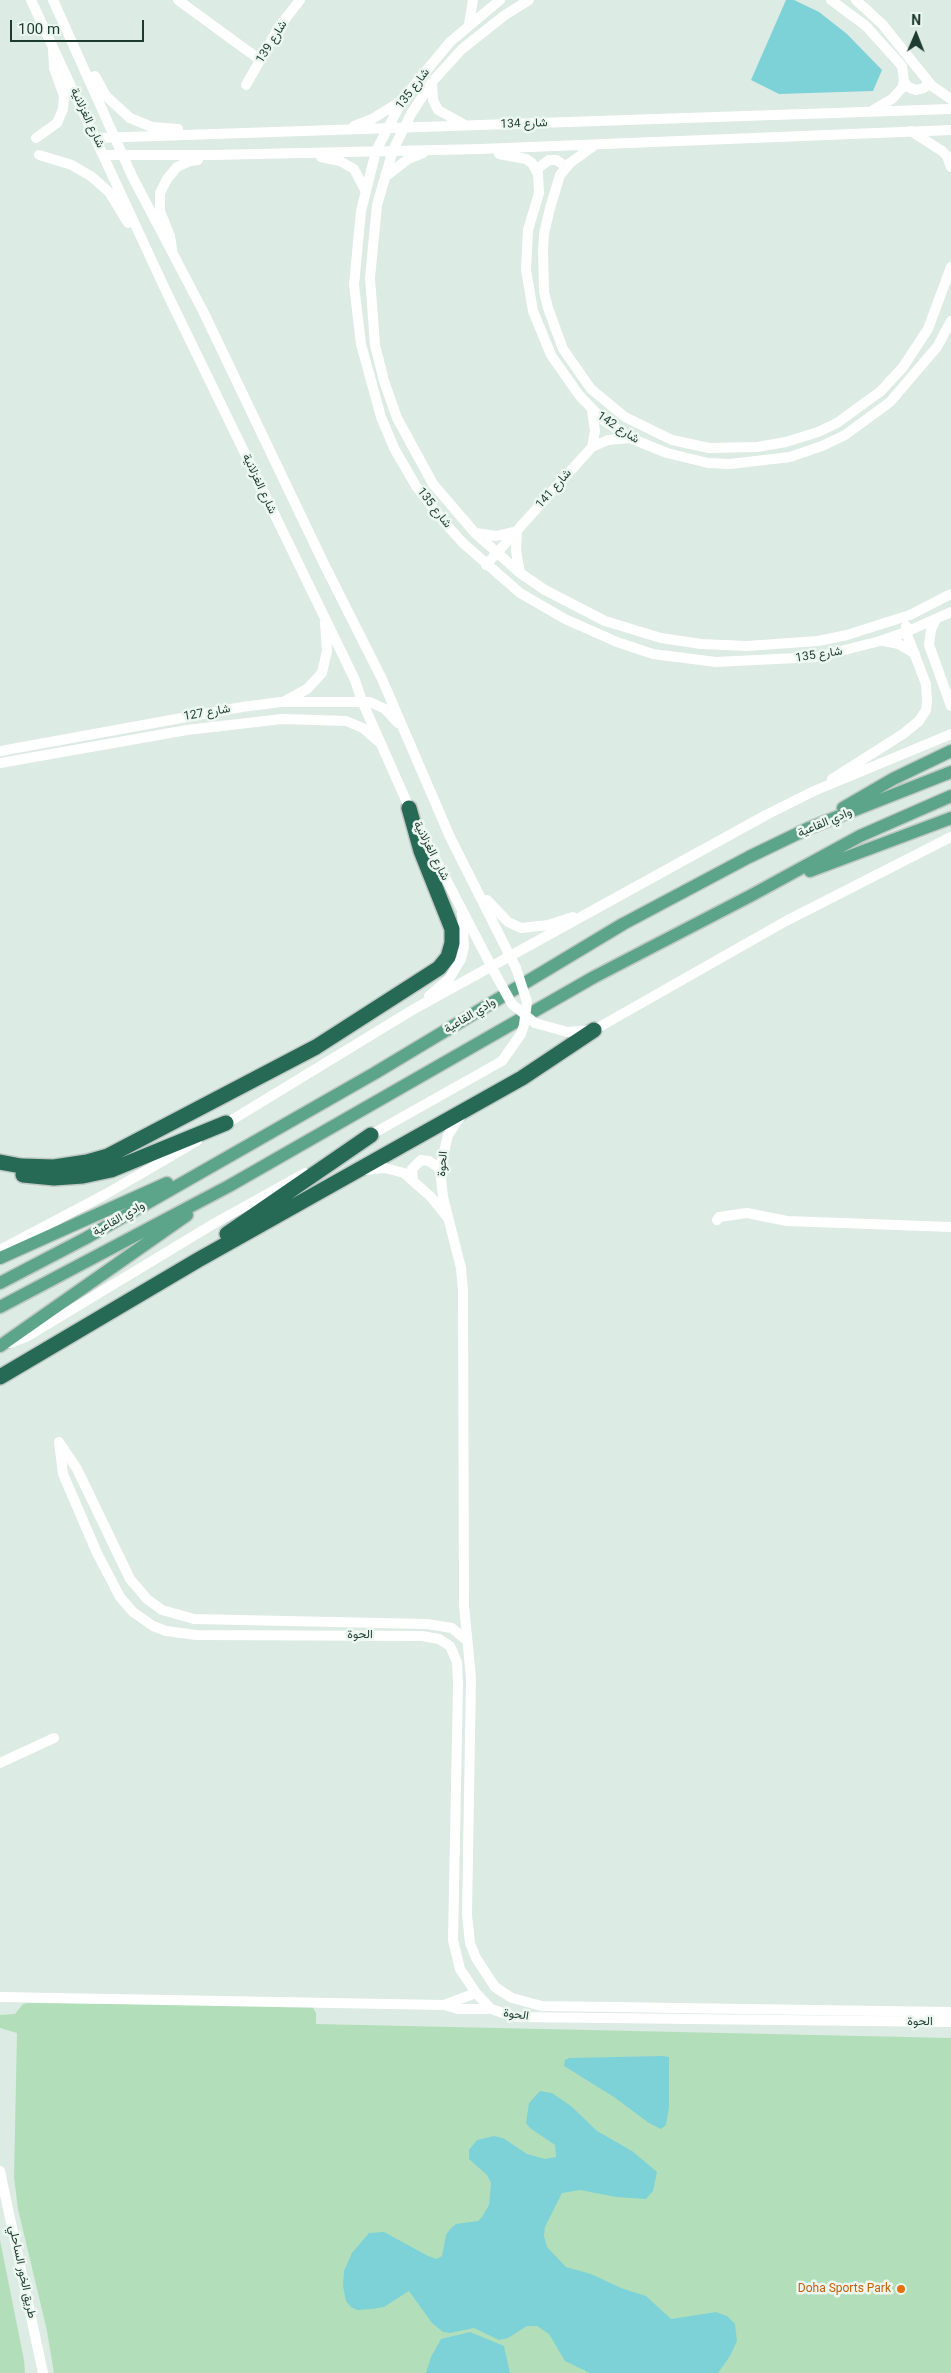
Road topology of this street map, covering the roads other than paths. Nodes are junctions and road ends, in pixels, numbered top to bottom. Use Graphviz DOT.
graph roads {
  1 [pos="30,0"];
  2 [pos="53,0"];
  3 [pos="178,0"];
  4 [pos="300,0"];
  5 [pos="473,0"];
  6 [pos="500,0"];
  7 [pos="529,0"];
  8 [pos="831,0"];
  9 [pos="856,0"];
  10 [pos="470,24"];
  11 [pos="53,46"];
  12 [pos="260,60"];
  13 [pos="84,69"];
  14 [pos="904,81"];
  15 [pos="432,82"];
  16 [pos="929,82"];
  17 [pos="246,85"];
  18 [pos="403,99"];
  19 [pos="951,99"];
  20 [pos="951,109"];
  21 [pos="871,112"];
  22 [pos="466,126"];
  23 [pos="404,127"];
  24 [pos="387,128"];
  25 [pos="346,129"];
  26 [pos="951,130"];
  27 [pos="910,131"];
  28 [pos="217,134"];
  29 [pos="36,138"];
  30 [pos="97,138"];
  31 [pos="115,138"];
  32 [pos="595,144"];
  33 [pos="393,150"];
  34 [pos="435,150"];
  35 [pos="376,151"];
  36 [pos="949,152"];
  37 [pos="300,154"];
  38 [pos="39,155"];
  39 [pos="104,155"];
  40 [pos="122,155"];
  41 [pos="213,155"];
  42 [pos="567,167"];
  43 [pos="951,167"];
  44 [pos="537,169"];
  45 [pos="384,178"];
  46 [pos="365,190"];
  47 [pos="140,234"];
  48 [pos="172,255"];
  49 [pos="951,267"];
  50 [pos="951,321"];
  51 [pos="951,340"];
  52 [pos="937,347"];
  53 [pos="592,411"];
  54 [pos="630,438"];
  55 [pos="592,447"];
  56 [pos="517,531"];
  57 [pos="475,533"];
  58 [pos="497,552"];
  59 [pos="486,565"];
  60 [pos="520,572"];
  61 [pos="951,594"];
  62 [pos="951,612"];
  63 [pos="910,615"];
  64 [pos="324,617"];
  65 [pos="936,619"];
  66 [pos="906,632"];
  67 [pos="880,641"];
  68 [pos="915,654"];
  69 [pos="362,701"];
  70 [pos="281,702"];
  71 [pos="951,706"];
  72 [pos="282,719"];
  73 [pos="405,732"];
  74 [pos="951,734"];
  75 [pos="381,744"];
  76 [pos="0,751"];
  77 [pos="951,751"];
  78 [pos="0,764"];
  79 [pos="951,772"];
  80 [pos="814,791"];
  81 [pos="951,796"];
  82 [pos="409,808"];
  83 [pos="951,818"];
  84 [pos="809,828"];
  85 [pos="951,837"];
  86 [pos="951,844"];
  87 [pos="921,851"];
  88 [pos="470,879"];
  89 [pos="752,895"];
  90 [pos="462,910"];
  91 [pos="595,910"];
  92 [pos="511,956"];
  93 [pos="492,966"];
  94 [pos="414,1009"];
  95 [pos="526,1017"];
  96 [pos="594,1030"];
  97 [pos="463,1112"];
  98 [pos="226,1123"];
  99 [pos="371,1135"];
  100 [pos="0,1162"];
  101 [pos="214,1164"];
  102 [pos="0,1169"];
  103 [pos="440,1169"];
  104 [pos="361,1170"];
  105 [pos="413,1181"];
  106 [pos="229,1186"];
  107 [pos="449,1220"];
  108 [pos="717,1220"];
  109 [pos="951,1227"];
  110 [pos="0,1250"];
  111 [pos="0,1258"];
  112 [pos="198,1260"];
  113 [pos="0,1283"];
  114 [pos="0,1307"];
  115 [pos="0,1347"];
  116 [pos="0,1377"];
  117 [pos="76,1469"];
  118 [pos="63,1474"];
  119 [pos="467,1640"];
  120 [pos="454,1653"];
  121 [pos="54,1738"];
  122 [pos="0,1763"];
  123 [pos="476,1993"];
  124 [pos="0,1998"];
  125 [pos="444,2005"];
  126 [pos="491,2009"];
  127 [pos="951,2012"];
  128 [pos="951,2022"];
  129 [pos="0,2171"];
  130 [pos="43,2373"];
  1 -- 11 [label="street, شارع الغزلانية"];
  2 -- 13 [label="street, شارع الغزلانية"];
  3 -- 12 [label="street"];
  4 -- 12 [label="street, شارع 139"];
  5 -- 10 [label="street"];
  6 -- 10 [label="street, شارع 135"];
  7 -- 15 [label="street, شارع 135"];
  8 -- 14 [label="street"];
  9 -- 16 [label="street"];
  10 -- 18 [label="street, شارع 135"];
  11 -- 29 [label="street"];
  11 -- 30 [label="street, شارع الغزلانية"];
  12 -- 17 [label="street, شارع 139"];
  13 -- 28 [label="street"];
  13 -- 31 [label="street, شارع الغزلانية"];
  14 -- 16 [label="street"];
  14 -- 21 [label="street"];
  15 -- 22 [label="street"];
  15 -- 23 [label="street, شارع 135"];
  16 -- 19 [label="street"];
  18 -- 24 [label="street, شارع 135"];
  18 -- 25 [label="street"];
  20 -- 21 [label="street, شارع 134"];
  21 -- 22 [label="street, شارع 134"];
  22 -- 23 [label="street, شارع 134"];
  23 -- 24 [label="street, شارع 134"];
  23 -- 33 [label="street, شارع 135"];
  24 -- 25 [label="street, شارع 134"];
  24 -- 35 [label="street, شارع 135"];
  25 -- 28 [label="street, شارع 134"];
  26 -- 27 [label="street, شارع 134"];
  27 -- 32 [label="street, شارع 134"];
  27 -- 36 [label="street"];
  28 -- 31 [label="street, شارع 134"];
  30 -- 31 [label="street, شارع 134"];
  30 -- 39 [label="street, شارع الغزلانية"];
  31 -- 40 [label="street, شارع الغزلانية"];
  32 -- 34 [label="street, شارع 134"];
  32 -- 42 [label="street, شارع 142"];
  33 -- 34 [label="street, شارع 134"];
  33 -- 35 [label="street, شارع 134"];
  33 -- 45 [label="street, شارع 135"];
  34 -- 44 [label="street"];
  34 -- 45 [label="street"];
  35 -- 37 [label="street, شارع 134"];
  35 -- 46 [label="street, شارع 135"];
  36 -- 43 [label="street"];
  37 -- 41 [label="street, شارع 134"];
  37 -- 46 [label="street"];
  38 -- 47 [label="street"];
  39 -- 40 [label="street, شارع 134"];
  39 -- 47 [label="street, شارع الغزلانية"];
  40 -- 41 [label="street, شارع 134"];
  40 -- 48 [label="street, شارع الغزلانية"];
  41 -- 48 [label="street"];
  42 -- 44 [label="street"];
  42 -- 49 [label="street, شارع 142"];
  44 -- 53 [label="street, شارع 142"];
  45 -- 57 [label="street, شارع 135"];
  46 -- 59 [label="street, شارع 135"];
  47 -- 64 [label="street, شارع الغزلانية"];
  48 -- 73 [label="street, شارع الغزلانية"];
  50 -- 52 [label="street, شارع 142"];
  51 -- 52 [label="street"];
  52 -- 54 [label="street, شارع 142"];
  53 -- 54 [label="street, شارع 142"];
  53 -- 55 [label="street"];
  54 -- 55 [label="street"];
  55 -- 56 [label="street, شارع 141"];
  56 -- 57 [label="street"];
  56 -- 58 [label="street, شارع 141"];
  56 -- 60 [label="street"];
  57 -- 58 [label="street, شارع 135"];
  58 -- 59 [label="street, شارع 141"];
  58 -- 60 [label="street, شارع 135"];
  59 -- 67 [label="street, شارع 135"];
  60 -- 63 [label="street, شارع 135"];
  61 -- 63 [label="street, شارع 135"];
  62 -- 65 [label="street, شارع 135"];
  63 -- 66 [label="street"];
  64 -- 69 [label="street, شارع الغزلانية"];
  64 -- 70 [label="street"];
  65 -- 66 [label="street, شارع 135"];
  65 -- 71 [label="street"];
  66 -- 67 [label="street, شارع 135"];
  66 -- 68 [label="street"];
  67 -- 68 [label="street"];
  68 -- 80 [label="street"];
  69 -- 70 [label="street, شارع 127"];
  69 -- 73 [label="street, شارع 127"];
  69 -- 75 [label="street, شارع الغزلانية"];
  70 -- 72 [label="street"];
  70 -- 76 [label="street, شارع 127"];
  72 -- 75 [label="street, شارع 127"];
  72 -- 78 [label="street, شارع 127"];
  73 -- 88 [label="street, شارع الغزلانية"];
  74 -- 80 [label="street"];
  75 -- 82 [label="street, شارع الغزلانية"];
  77 -- 84 [label="main road"];
  79 -- 84 [label="main road, وادي القاعية"];
  80 -- 91 [label="street"];
  81 -- 89 [label="main road, وادي القاعية"];
  82 -- 90 [label="street, شارع الغزلانية"];
  82 -- 100 [label="highway"];
  83 -- 89 [label="main road"];
  84 -- 101 [label="main road, وادي القاعية"];
  85 -- 87 [label="street"];
  86 -- 87 [label="street"];
  87 -- 96 [label="street"];
  88 -- 91 [label="street"];
  88 -- 92 [label="street, شارع الغزلانية"];
  89 -- 106 [label="main road, وادي القاعية"];
  90 -- 93 [label="street, شارع الغزلانية"];
  90 -- 94 [label="street"];
  91 -- 92 [label="street"];
  92 -- 93 [label="street"];
  92 -- 95 [label="street, bridge"];
  93 -- 94 [label="street"];
  93 -- 95 [label="street, bridge"];
  94 -- 98 [label="street"];
  95 -- 96 [label="street, bridge"];
  95 -- 99 [label="street, bridge"];
  96 -- 97 [label="highway"];
  97 -- 103 [label="street, الحوة"];
  97 -- 104 [label="highway"];
  98 -- 102 [label="highway"];
  98 -- 110 [label="street"];
  99 -- 112 [label="highway"];
  99 -- 115 [label="street"];
  101 -- 111 [label="main road"];
  101 -- 113 [label="main road, وادي القاعية"];
  103 -- 105 [label="street"];
  103 -- 107 [label="street, الحوة"];
  104 -- 105 [label="street, الحوة"];
  104 -- 112 [label="highway"];
  105 -- 107 [label="street, الحوة"];
  106 -- 114 [label="main road, وادي القاعية"];
  106 -- 115 [label="main road"];
  107 -- 119 [label="street, الحوة"];
  108 -- 109 [label="street"];
  112 -- 116 [label="highway"];
  117 -- 118 [label="street"];
  117 -- 118 [label="street, الحوة"];
  117 -- 119 [label="street, الحوة"];
  118 -- 120 [label="street, الحوة"];
  119 -- 120 [label="street"];
  119 -- 127 [label="street, الحوة"];
  120 -- 123 [label="street, الحوة"];
  121 -- 122 [label="street"];
  123 -- 125 [label="street"];
  123 -- 126 [label="street, الحوة"];
  124 -- 125 [label="street"];
  125 -- 126 [label="street"];
  126 -- 128 [label="street, الحوة"];
  129 -- 130 [label="street, طريق الخور الساحلي"];
}
